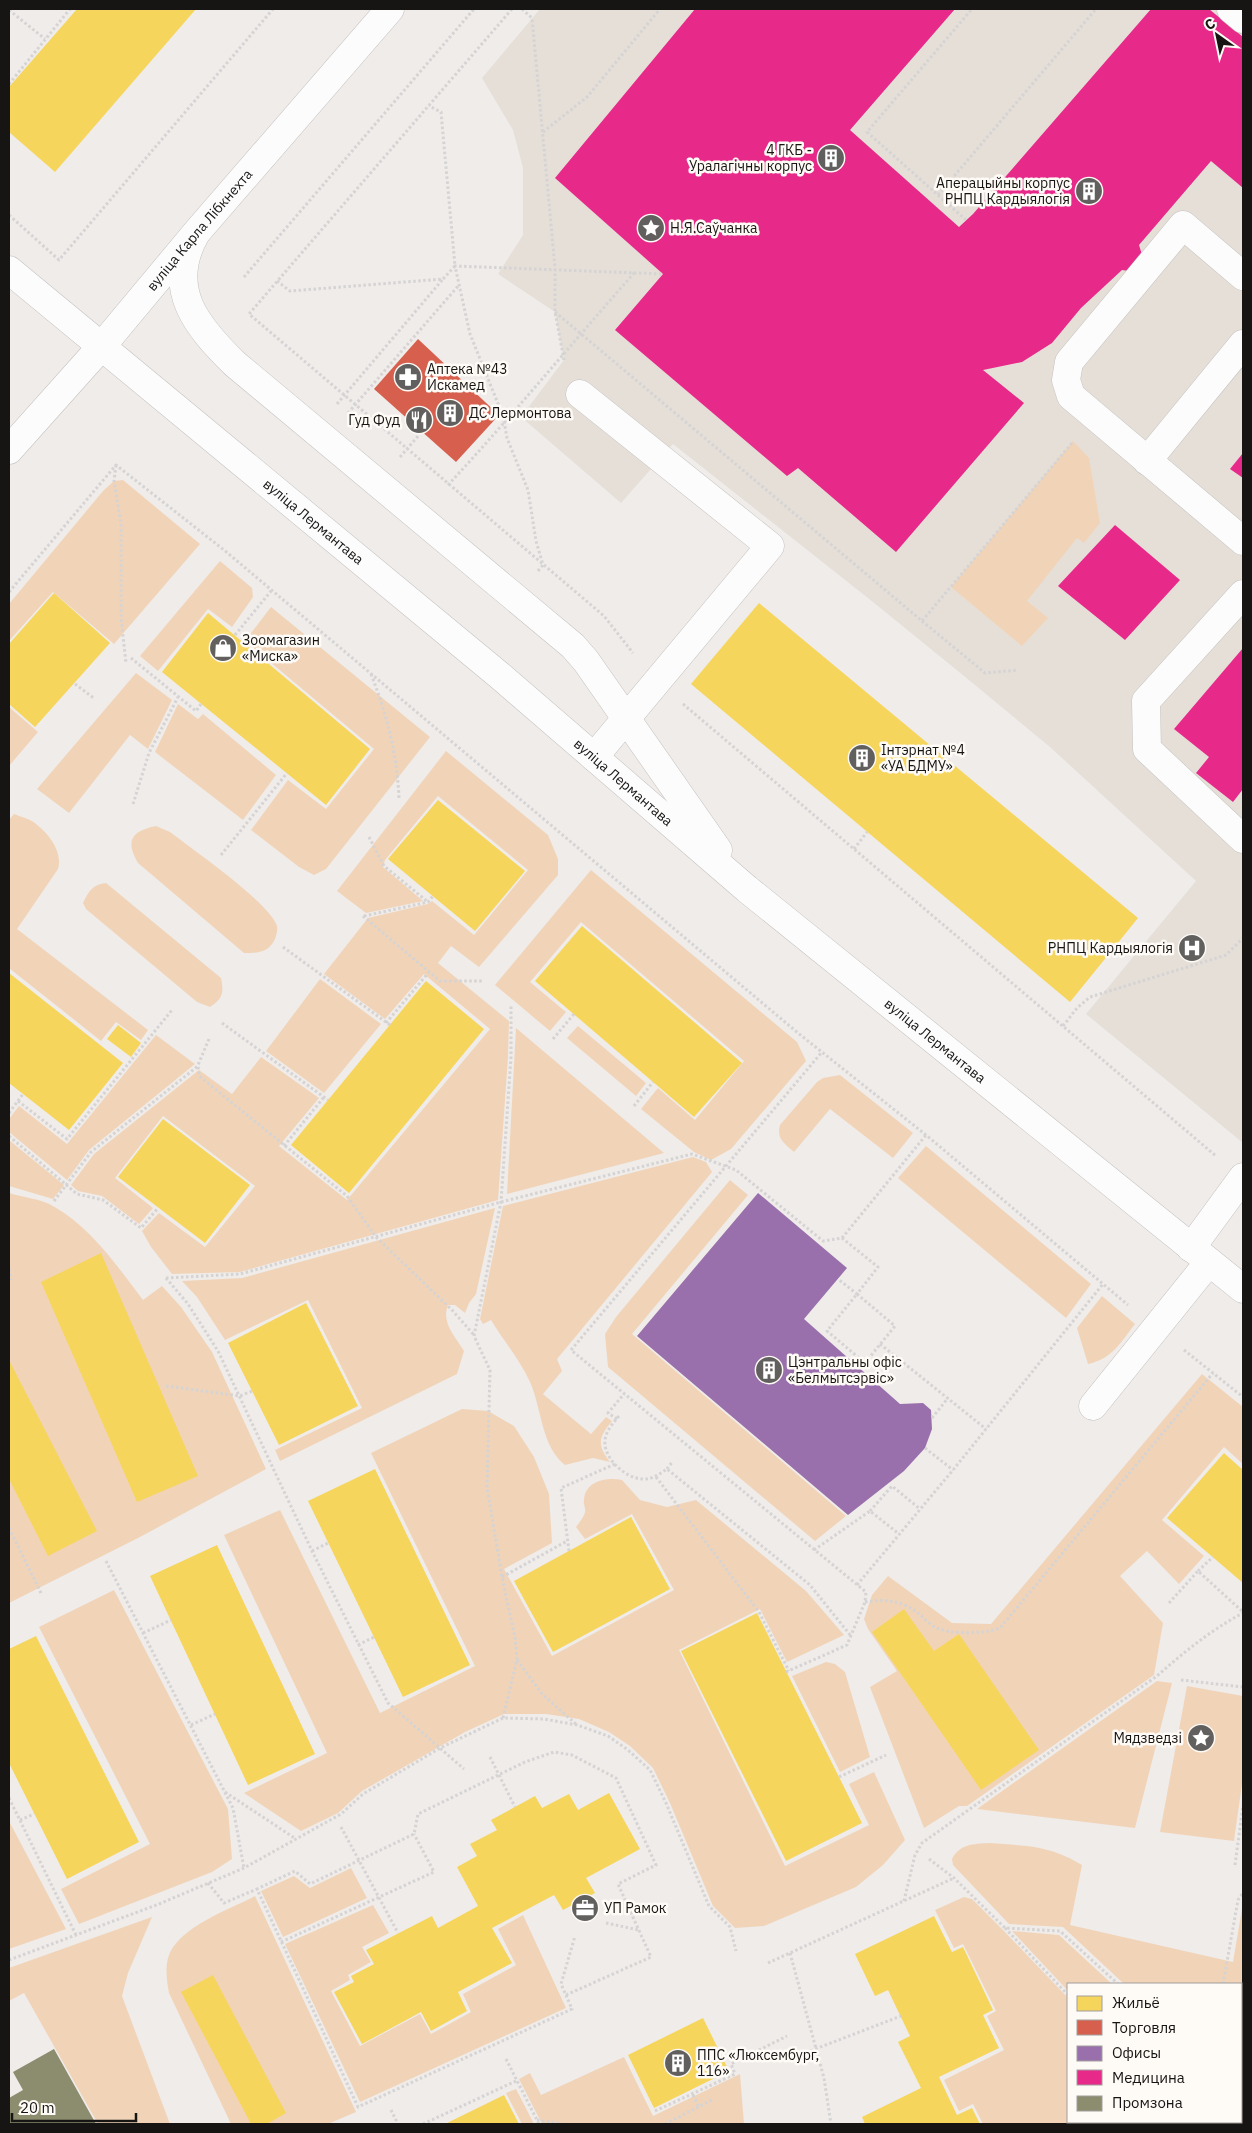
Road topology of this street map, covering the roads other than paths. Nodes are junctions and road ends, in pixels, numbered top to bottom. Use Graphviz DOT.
graph roads {
  1 [pos="390,9"];
  2 [pos="1231,9"];
  3 [pos="1243,19"];
  4 [pos="196,233"];
  5 [pos="9,270"];
  6 [pos="1243,276"];
  7 [pos="1243,344"];
  8 [pos="101,347"];
  9 [pos="580,394"];
  10 [pos="9,450"];
  11 [pos="1147,461"];
  12 [pos="1243,541"];
  13 [pos="1243,594"];
  14 [pos="626,717"];
  15 [pos="594,757"];
  16 [pos="1243,839"];
  17 [pos="747,888"];
  18 [pos="1243,1177"];
  19 [pos="1200,1255"];
  20 [pos="1243,1289"];
  21 [pos="1093,1406"];
  1 -- 4 [label="street, вуліца Карла Лібкнехта"];
  2 -- 3 [label="street"];
  4 -- 8 [label="street, вуліца Карла Лібкнехта"];
  4 -- 14 [label="street"];
  5 -- 8 [label="street, вуліца Лермантава"];
  6 -- 11 [label="street"];
  7 -- 11 [label="street"];
  8 -- 10 [label="street, вуліца Карла Лібкнехта"];
  8 -- 15 [label="street, вуліца Лермантава"];
  9 -- 14 [label="street"];
  11 -- 12 [label="street"];
  13 -- 16 [label="street"];
  14 -- 15 [label="street"];
  14 -- 17 [label="street"];
  15 -- 17 [label="street, вуліца Лермантава"];
  17 -- 19 [label="street, вуліца Лермантава"];
  18 -- 19 [label="street"];
  19 -- 20 [label="street, вуліца Лермантава"];
  19 -- 21 [label="street"];
}
